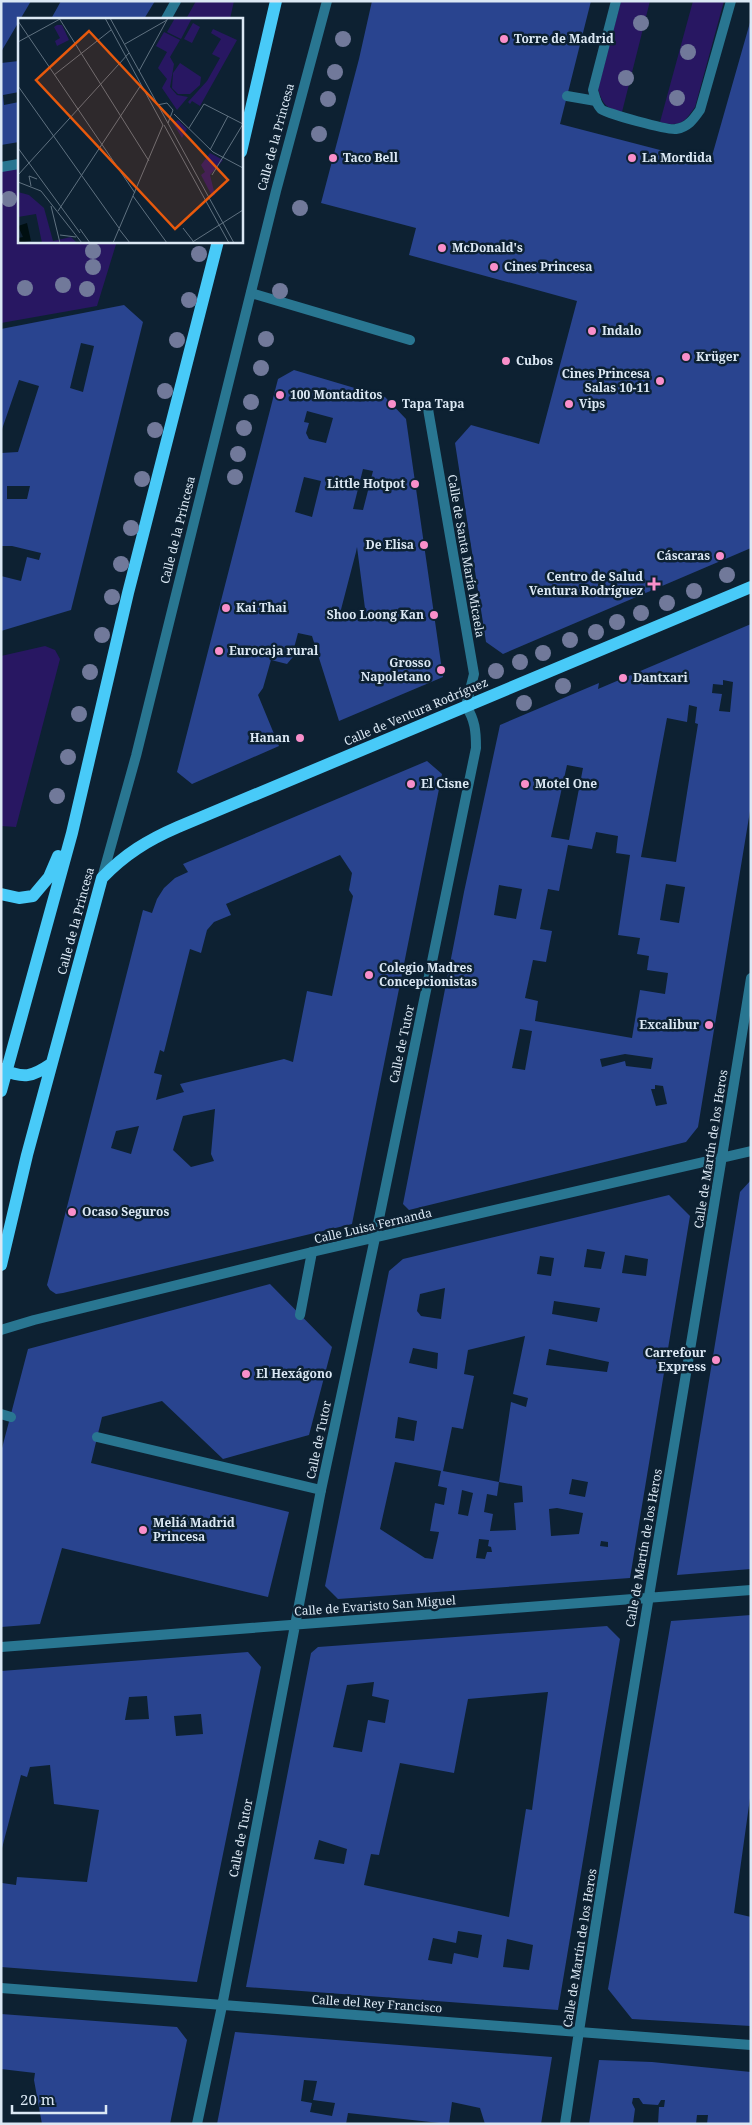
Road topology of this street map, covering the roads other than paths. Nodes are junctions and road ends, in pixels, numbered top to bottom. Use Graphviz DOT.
graph roads {
  1 [pos="176,1"];
  2 [pos="276,1"];
  3 [pos="327,1"];
  4 [pos="616,1"];
  5 [pos="731,1"];
  6 [pos="167,18"];
  7 [pos="567,96"];
  8 [pos="596,101"];
  9 [pos="242,148"];
  10 [pos="18,164"];
  11 [pos="1,167"];
  12 [pos="218,242"];
  13 [pos="251,293"];
  14 [pos="410,340"];
  15 [pos="428,409"];
  16 [pos="751,587"];
  17 [pos="466,706"];
  18 [pos="72,833"];
  19 [pos="102,878"];
  20 [pos="1,894"];
  21 [pos="751,978"];
  22 [pos="51,1064"];
  23 [pos="4,1070"];
  24 [pos="1,1090"];
  25 [pos="751,1150"];
  26 [pos="722,1157"];
  27 [pos="375,1238"];
  28 [pos="312,1252"];
  29 [pos="1,1265"];
  30 [pos="300,1315"];
  31 [pos="1,1330"];
  32 [pos="97,1437"];
  33 [pos="320,1490"];
  34 [pos="751,1590"];
  35 [pos="648,1597"];
  36 [pos="295,1624"];
  37 [pos="1,1647"];
  38 [pos="1,1988"];
  39 [pos="222,2006"];
  40 [pos="579,2032"];
  41 [pos="751,2045"];
  42 [pos="197,2124"];
  43 [pos="565,2124"];
  1 -- 6 [label="street"];
  2 -- 9 [label="main road"];
  3 -- 13 [label="street, Calle de la Princesa"];
  4 -- 8 [label="street"];
  5 -- 8 [label="street"];
  7 -- 8 [label="street"];
  10 -- 11 [label="street"];
  12 -- 18 [label="main road"];
  13 -- 14 [label="street"];
  13 -- 19 [label="street, Calle de la Princesa"];
  15 -- 17 [label="street, Calle de Santa María Micaela"];
  16 -- 17 [label="main road, Calle de Ventura Rodríguez"];
  17 -- 19 [label="main road, Calle de Ventura Rodríguez"];
  17 -- 27 [label="street, Calle de Tutor"];
  18 -- 20 [label="main road"];
  18 -- 23 [label="main road"];
  19 -- 22 [label="main road, Calle de la Princesa"];
  21 -- 26 [label="street, Calle de Martín de los Heros"];
  22 -- 23 [label="main road"];
  22 -- 29 [label="main road, Calle de la Princesa"];
  23 -- 24 [label="main road"];
  25 -- 26 [label="street, Calle Luisa Fernanda"];
  26 -- 27 [label="street, Calle Luisa Fernanda"];
  26 -- 35 [label="street, Calle de Martín de los Heros"];
  27 -- 28 [label="street, Calle Luisa Fernanda"];
  27 -- 33 [label="street, Calle de Tutor"];
  28 -- 30 [label="street"];
  28 -- 31 [label="street, Calle Luisa Fernanda"];
  32 -- 33 [label="street"];
  33 -- 36 [label="street, Calle de Tutor"];
  34 -- 35 [label="street, Calle de Evaristo San Miguel"];
  35 -- 36 [label="street, Calle de Evaristo San Miguel"];
  35 -- 40 [label="street, Calle de Martín de los Heros"];
  36 -- 37 [label="street, Calle de Evaristo San Miguel"];
  36 -- 39 [label="street, Calle de Tutor"];
  38 -- 39 [label="street, Calle del Rey Francisco"];
  39 -- 40 [label="street, Calle del Rey Francisco"];
  39 -- 42 [label="street, Calle de Tutor"];
  40 -- 41 [label="street, Calle del Rey Francisco"];
  40 -- 43 [label="street, Calle de Martín de los Heros"];
}
